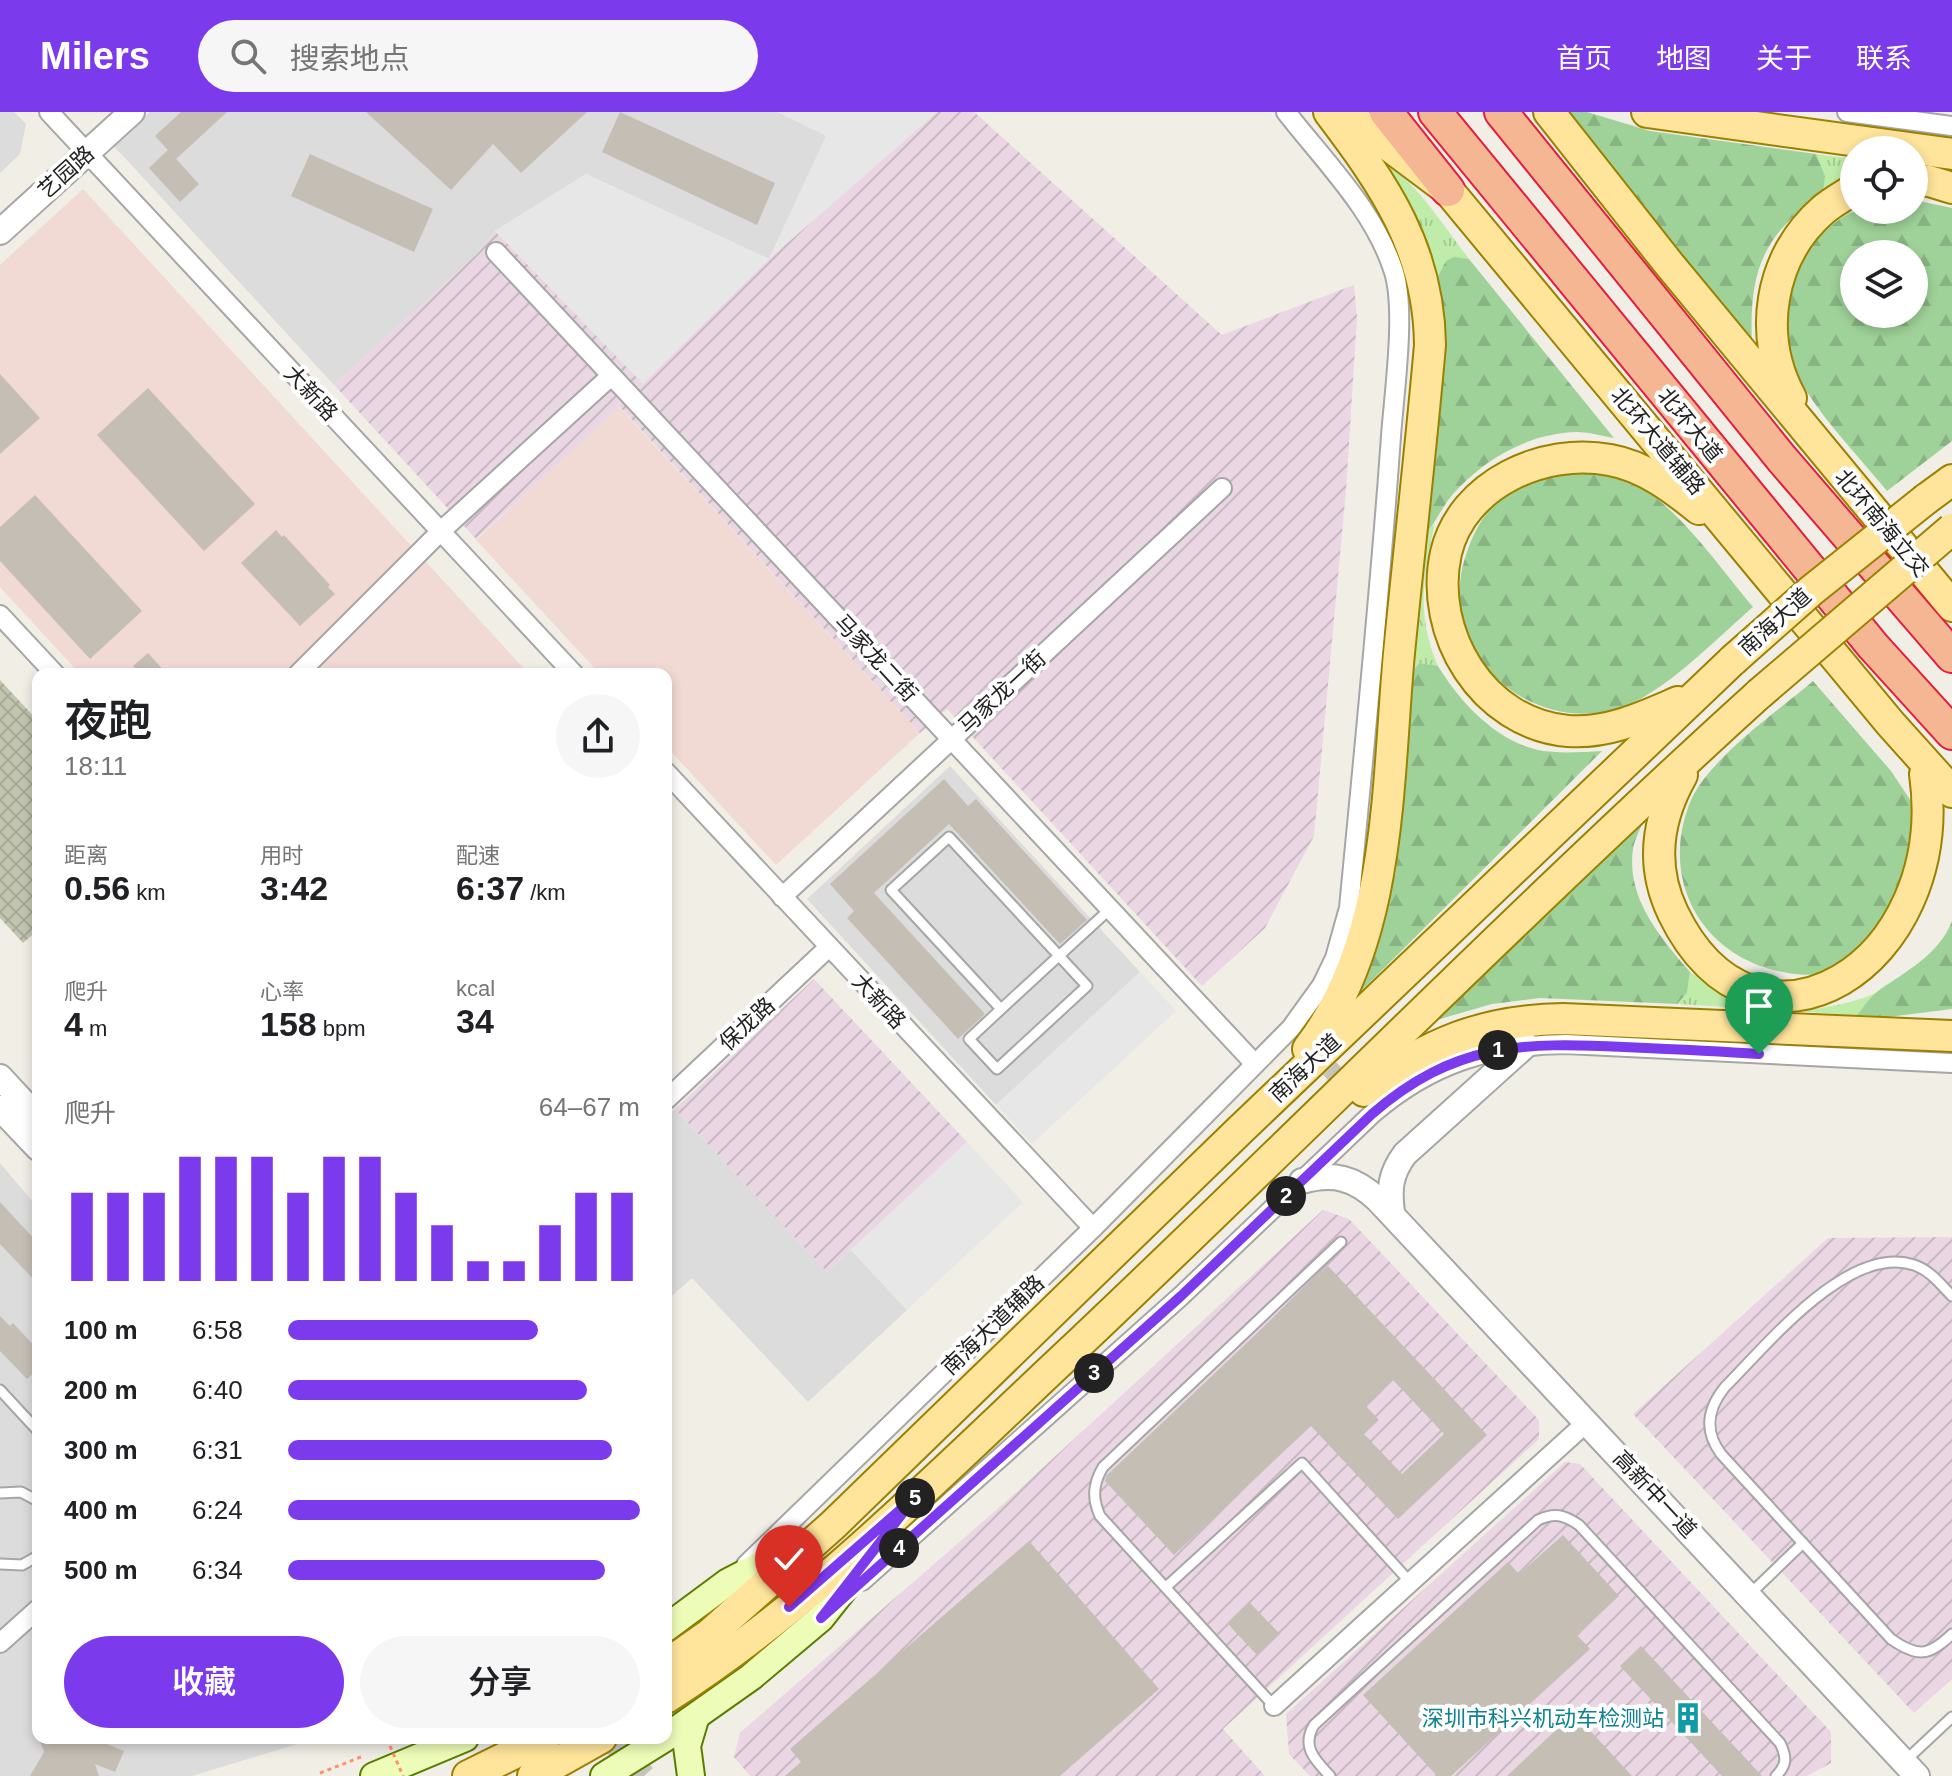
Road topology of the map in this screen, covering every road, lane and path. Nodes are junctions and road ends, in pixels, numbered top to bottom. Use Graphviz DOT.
graph roads {
  1 [pos="49,112"];
  2 [pos="108,112"];
  3 [pos="132,112"];
  4 [pos="1329,112"];
  5 [pos="1344,112"];
  6 [pos="1386,112"];
  7 [pos="1435,112"];
  8 [pos="1501,112"];
  9 [pos="1549,112"];
  10 [pos="1647,112"];
  11 [pos="1847,112"];
  12 [pos="1295,115"];
  13 [pos="1952,126"];
  14 [pos="81,147"];
  15 [pos="1952,154"];
  16 [pos="1928,181"];
  17 [pos="1952,188"];
  18 [pos="1448,190"];
  19 [pos="1840,198"];
  20 [pos="0,210"];
  21 [pos="0,232"];
  22 [pos="496,252"];
  23 [pos="611,376"];
  24 [pos="1813,438"];
  25 [pos="1952,480"];
  26 [pos="1222,488"];
  27 [pos="1952,529"];
  28 [pos="441,531"];
  29 [pos="1753,556"];
  30 [pos="1952,606"];
  31 [pos="0,615"];
  32 [pos="1952,656"];
  33 [pos="49,668"];
  34 [pos="304,668"];
  35 [pos="568,668"];
  36 [pos="1691,697"];
  37 [pos="1890,723"];
  38 [pos="1952,733"];
  39 [pos="952,739"];
  40 [pos="1702,746"];
  41 [pos="672,778"];
  42 [pos="1952,792"];
  43 [pos="1951,862"];
  44 [pos="782,897"];
  45 [pos="1110,909"];
  46 [pos="829,947"];
  47 [pos="1058,956"];
  48 [pos="1903,961"];
  49 [pos="1001,1009"];
  50 [pos="1952,1036"];
  51 [pos="1526,1045"];
  52 [pos="1952,1063"];
  53 [pos="1255,1064"];
  54 [pos="0,1077"];
  55 [pos="672,1094"];
  56 [pos="0,1108"];
  57 [pos="32,1119"];
  58 [pos="1240,1130"];
  59 [pos="1270,1162"];
  60 [pos="1302,1181"];
  61 [pos="1392,1213"];
  62 [pos="1093,1228"];
  63 [pos="1341,1242"];
  64 [pos="1952,1296"];
  65 [pos="0,1390"];
  66 [pos="1587,1422"];
  67 [pos="32,1425"];
  68 [pos="0,1493"];
  69 [pos="916,1496"];
  70 [pos="32,1498"];
  71 [pos="833,1525"];
  72 [pos="1803,1543"];
  73 [pos="32,1559"];
  74 [pos="0,1564"];
  75 [pos="728,1582"];
  76 [pos="1410,1582"];
  77 [pos="1166,1587"];
  78 [pos="1749,1595"];
  79 [pos="32,1614"];
  80 [pos="821,1618"];
  81 [pos="672,1624"];
  82 [pos="1952,1634"];
  83 [pos="0,1643"];
  84 [pos="672,1661"];
  85 [pos="672,1694"];
  86 [pos="1274,1706"];
  87 [pos="1952,1717"];
  88 [pos="695,1719"];
  89 [pos="672,1734"];
  90 [pos="444,1744"];
  91 [pos="533,1744"];
  92 [pos="590,1744"];
  93 [pos="655,1744"];
  94 [pos="390,1746"];
  95 [pos="368,1766"];
  96 [pos="1902,1771"];
  97 [pos="320,1773"];
  98 [pos="403,1776"];
  99 [pos="468,1776"];
  100 [pos="533,1776"];
  101 [pos="604,1776"];
  102 [pos="691,1776"];
  103 [pos="1330,1776"];
  104 [pos="1776,1776"];
  1 -- 14 [label="street, 大新路"];
  2 -- 14 [label="street, 艺园路"];
  3 -- 14 [label="street, 艺园路"];
  4 -- 58 [label="main road"];
  5 -- 18 [label="main road, 北环大道辅路"];
  6 -- 18 [label="highway"];
  7 -- 38 [label="highway, 北环大道"];
  8 -- 32 [label="highway"];
  9 -- 24 [label="main road"];
  10 -- 15 [label="main road"];
  11 -- 13 [label="street"];
  12 -- 53 [label="street, 南海大道辅路"];
  14 -- 20 [label="street, 艺园路"];
  14 -- 21 [label="street, 艺园路"];
  14 -- 28 [label="street, 大新路"];
  16 -- 17 [label="main road"];
  18 -- 29 [label="main road, 北环大道辅路"];
  19 -- 24 [label="main road"];
  22 -- 23 [label="street, 马家龙二街"];
  23 -- 28 [label="street"];
  23 -- 39 [label="street, 马家龙二街"];
  24 -- 30 [label="main road, 北环南海立交"];
  25 -- 36 [label="main road, 南海大道, bridge"];
  26 -- 39 [label="street, 马家龙一街"];
  27 -- 40 [label="main road, 南海大道, bridge"];
  28 -- 34 [label="street"];
  28 -- 35 [label="street, 大新路"];
  29 -- 36 [label="main road"];
  29 -- 37 [label="main road, 北环大道辅路"];
  31 -- 33 [label="street"];
  36 -- 58 [label="main road, 南海大道"];
  37 -- 42 [label="main road, 北环大道辅路"];
  37 -- 43 [label="main road"];
  39 -- 44 [label="street, 马家龙一街"];
  39 -- 45 [label="street, 马家龙二街"];
  40 -- 48 [label="main road"];
  40 -- 59 [label="main road, 南海大道"];
  41 -- 44 [label="street, 大新路"];
  44 -- 46 [label="street, 大新路"];
  45 -- 47 [label="lane"];
  45 -- 53 [label="street, 马家龙二街"];
  46 -- 55 [label="street, 保龙路"];
  46 -- 62 [label="street, 大新路"];
  47 -- 49 [label="lane"];
  47 -- 49 [label="lane"];
  47 -- 49 [label="lane"];
  50 -- 59 [label="main road"];
  51 -- 52 [label="street"];
  51 -- 60 [label="street"];
  51 -- 61 [label="street"];
  53 -- 62 [label="street, 南海大道辅路"];
  54 -- 57 [label="street"];
  56 -- 57 [label="street"];
  58 -- 71 [label="main road, 南海大道"];
  59 -- 69 [label="main road, 南海大道"];
  60 -- 61 [label="street, 高新中一道"];
  60 -- 80 [label="street"];
  61 -- 66 [label="street, 高新中一道"];
  62 -- 75 [label="street, 南海大道辅路"];
  63 -- 77 [label="lane"];
  64 -- 72 [label="lane"];
  65 -- 67 [label="lane"];
  66 -- 76 [label="street"];
  66 -- 78 [label="street, 高新中一道"];
  68 -- 70 [label="lane"];
  69 -- 80 [label="main road"];
  69 -- 85 [label="main road, 南海大道"];
  71 -- 75 [label="main road"];
  71 -- 84 [label="main road, 南海大道"];
  72 -- 78 [label="lane"];
  72 -- 82 [label="lane"];
  73 -- 74 [label="lane"];
  75 -- 81 [label="main road"];
  76 -- 77 [label="lane"];
  76 -- 86 [label="street"];
  77 -- 86 [label="lane"];
  78 -- 96 [label="street, 高新中一道"];
  79 -- 83 [label="street"];
  80 -- 88 [label="main road"];
  87 -- 96 [label="lane"];
  88 -- 89 [label="main road"];
  88 -- 102 [label="main road"];
  90 -- 95 [label="main road"];
  91 -- 99 [label="main road"];
  92 -- 100 [label="main road"];
  93 -- 101 [label="main road"];
  94 -- 98 [label="path, bridge"];
  95 -- 97 [label="path"];
  103 -- 104 [label="lane"];
}
